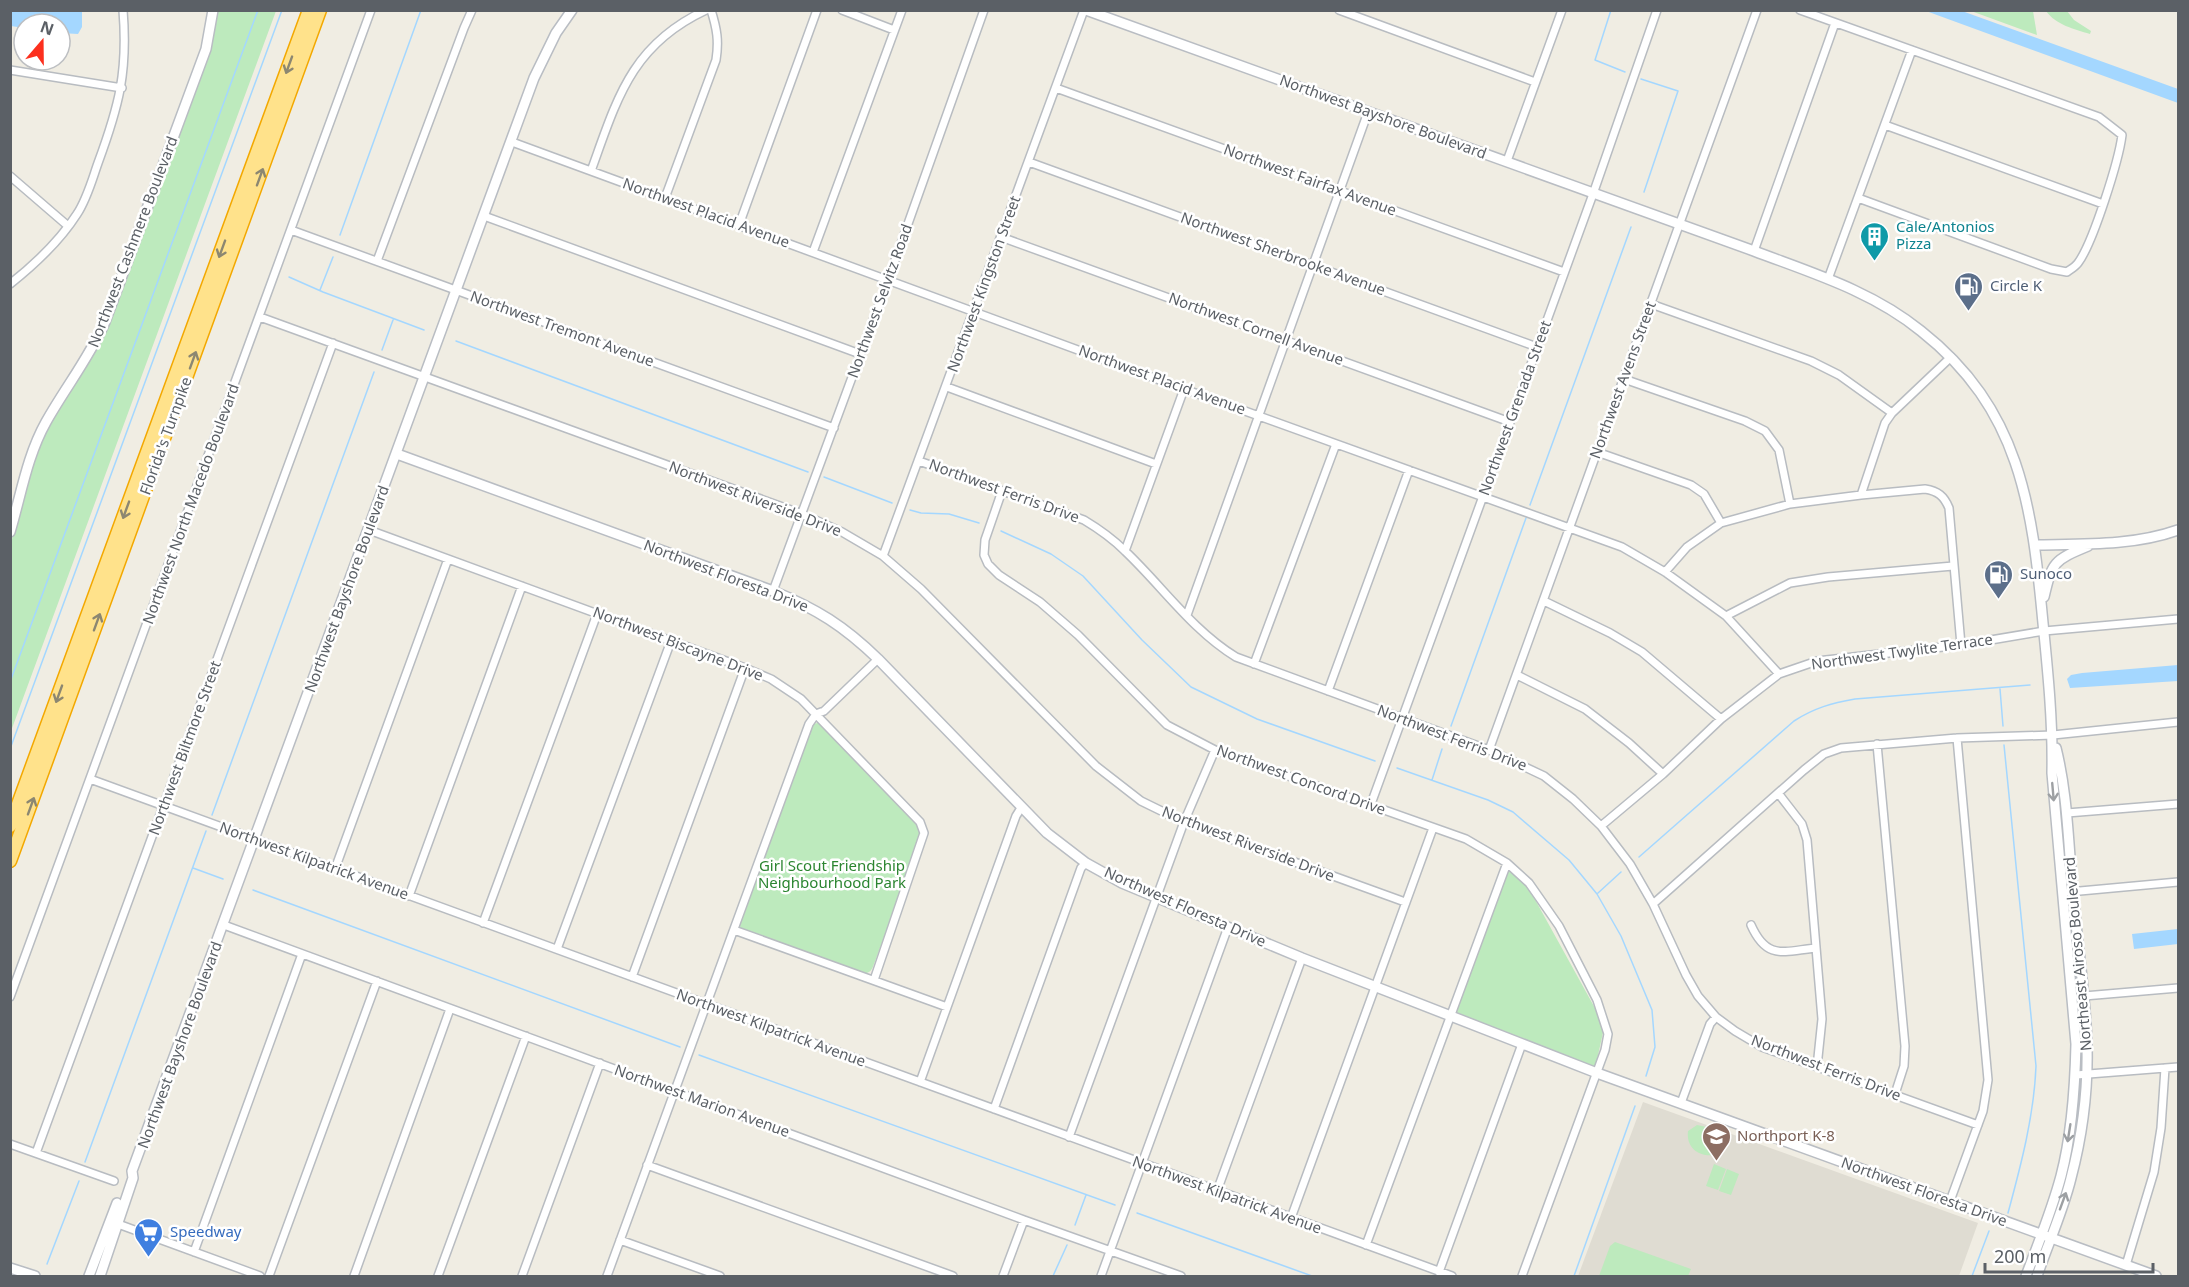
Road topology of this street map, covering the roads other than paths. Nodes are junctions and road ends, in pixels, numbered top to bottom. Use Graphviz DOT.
graph roads {
  1 [pos="123,10"];
  2 [pos="213,10"];
  3 [pos="309,10"];
  4 [pos="320,10"];
  5 [pos="371,10"];
  6 [pos="472,10"];
  7 [pos="572,10"];
  8 [pos="708,10"];
  9 [pos="817,10"];
  10 [pos="842,10"];
  11 [pos="902,10"];
  12 [pos="984,10"];
  13 [pos="1085,10"];
  14 [pos="1339,10"];
  15 [pos="1562,10"];
  16 [pos="1657,10"];
  17 [pos="1757,10"];
  18 [pos="1800,10"];
  19 [pos="1834,23"];
  20 [pos="894,30"];
  21 [pos="1912,50"];
  22 [pos="10,70"];
  23 [pos="1535,82"];
  24 [pos="122,87"];
  25 [pos="1056,88"];
  26 [pos="1368,112"];
  27 [pos="1885,125"];
  28 [pos="512,142"];
  29 [pos="1507,161"];
  30 [pos="1029,162"];
  31 [pos="591,171"];
  32 [pos="10,176"];
  33 [pos="1340,191"];
  34 [pos="1593,194"];
  35 [pos="665,198"];
  36 [pos="1858,198"];
  37 [pos="2103,204"];
  38 [pos="484,216"];
  39 [pos="1679,224"];
  40 [pos="739,225"];
  41 [pos="68,226"];
  42 [pos="291,230"];
  43 [pos="1001,237"];
  44 [pos="1754,251"];
  45 [pos="813,252"];
  46 [pos="377,261"];
  47 [pos="1313,266"];
  48 [pos="1564,272"];
  49 [pos="1828,279"];
  50 [pos="888,280"];
  51 [pos="10,284"];
  52 [pos="457,291"];
  53 [pos="1651,304"];
  54 [pos="975,311"];
  55 [pos="260,317"];
  56 [pos="1287,340"];
  57 [pos="333,343"];
  58 [pos="1537,347"];
  59 [pos="860,354"];
  60 [pos="1951,357"];
  61 [pos="425,377"];
  62 [pos="1624,379"];
  63 [pos="946,387"];
  64 [pos="1184,389"];
  65 [pos="1892,413"];
  66 [pos="1260,416"];
  67 [pos="1510,422"];
  68 [pos="834,428"];
  69 [pos="1336,444"];
  70 [pos="1598,452"];
  71 [pos="397,454"];
  72 [pos="919,461"];
  73 [pos="1156,464"];
  74 [pos="1408,470"];
  75 [pos="1002,490"];
  76 [pos="1861,495"];
  77 [pos="1483,496"];
  78 [pos="1790,504"];
  79 [pos="802,514"];
  80 [pos="1721,523"];
  81 [pos="1569,526"];
  82 [pos="369,530"];
  83 [pos="2178,530"];
  84 [pos="10,532"];
  85 [pos="2094,544"];
  86 [pos="2035,545"];
  87 [pos="1125,551"];
  88 [pos="883,556"];
  89 [pos="448,559"];
  90 [pos="1953,566"];
  91 [pos="1665,572"];
  92 [pos="522,586"];
  93 [pos="774,591"];
  94 [pos="1544,601"];
  95 [pos="2042,605"];
  96 [pos="597,614"];
  97 [pos="1187,615"];
  98 [pos="1726,616"];
  99 [pos="2178,618"];
  100 [pos="2044,631"];
  101 [pos="671,641"];
  102 [pos="1960,645"];
  103 [pos="878,659"];
  104 [pos="1254,664"];
  105 [pos="745,668"];
  106 [pos="1779,674"];
  107 [pos="1517,675"];
  108 [pos="1328,691"];
  109 [pos="816,714"];
  110 [pos="1402,718"];
  111 [pos="1721,719"];
  112 [pos="2178,722"];
  113 [pos="2053,735"];
  114 [pos="1957,738"];
  115 [pos="1877,744"];
  116 [pos="1215,750"];
  117 [pos="1489,750"];
  118 [pos="1663,774"];
  119 [pos="90,779"];
  120 [pos="1778,793"];
  121 [pos="1371,804"];
  122 [pos="2178,804"];
  123 [pos="165,806"];
  124 [pos="1021,808"];
  125 [pos="2067,813"];
  126 [pos="1184,822"];
  127 [pos="10,826"];
  128 [pos="1601,826"];
  129 [pos="1433,828"];
  130 [pos="255,839"];
  131 [pos="10,861"];
  132 [pos="1086,862"];
  133 [pos="1506,863"];
  134 [pos="335,869"];
  135 [pos="2178,882"];
  136 [pos="2068,893"];
  137 [pos="409,896"];
  138 [pos="1156,898"];
  139 [pos="1405,902"];
  140 [pos="1653,904"];
  141 [pos="483,923"];
  142 [pos="224,925"];
  143 [pos="1751,925"];
  144 [pos="1228,927"];
  145 [pos="734,930"];
  146 [pos="1816,948"];
  147 [pos="557,950"];
  148 [pos="302,954"];
  149 [pos="1302,958"];
  150 [pos="632,977"];
  151 [pos="874,980"];
  152 [pos="377,981"];
  153 [pos="1375,985"];
  154 [pos="2178,988"];
  155 [pos="2084,996"];
  156 [pos="10,997"];
  157 [pos="706,1005"];
  158 [pos="947,1007"];
  159 [pos="450,1009"];
  160 [pos="1450,1015"];
  161 [pos="1716,1017"];
  162 [pos="526,1036"];
  163 [pos="1522,1044"];
  164 [pos="600,1064"];
  165 [pos="1817,1066"];
  166 [pos="2178,1067"];
  167 [pos="2164,1068"];
  168 [pos="1597,1073"];
  169 [pos="2076,1075"];
  170 [pos="2086,1075"];
  171 [pos="920,1082"];
  172 [pos="674,1090"];
  173 [pos="1895,1094"];
  174 [pos="1681,1103"];
  175 [pos="994,1109"];
  176 [pos="1977,1125"];
  177 [pos="1069,1137"];
  178 [pos="10,1144"];
  179 [pos="36,1153"];
  180 [pos="1142,1164"];
  181 [pos="647,1165"];
  182 [pos="132,1171"];
  183 [pos="114,1181"];
  184 [pos="1217,1191"];
  185 [pos="1950,1202"];
  186 [pos="1291,1218"];
  187 [pos="1024,1220"];
  188 [pos="118,1224"];
  189 [pos="2046,1236"];
  190 [pos="620,1240"];
  191 [pos="1366,1245"];
  192 [pos="1110,1251"];
  193 [pos="194,1252"];
  194 [pos="2126,1265"];
  195 [pos="10,1268"];
  196 [pos="1439,1272"];
  197 [pos="35,1276"];
  198 [pos="89,1276"];
  199 [pos="100,1276"];
  200 [pos="260,1276"];
  201 [pos="269,1276"];
  202 [pos="354,1276"];
  203 [pos="438,1276"];
  204 [pos="522,1276"];
  205 [pos="607,1276"];
  206 [pos="720,1276"];
  207 [pos="953,1276"];
  208 [pos="1003,1276"];
  209 [pos="1101,1276"];
  210 [pos="1181,1276"];
  211 [pos="1452,1276"];
  212 [pos="1522,1276"];
  213 [pos="2026,1276"];
  214 [pos="2037,1276"];
  215 [pos="2156,1276"];
  1 -- 24 [label="street"];
  2 -- 84 [label="main road, Northwest Cashmere Boulevard"];
  3 -- 127 [label="highway, Florida's Turnpike, one-way"];
  131 -- 4 [label="highway, Florida's Turnpike, one-way"];
  5 -- 42 [label="street, Northwest North Macedo Boulevard"];
  6 -- 46 [label="street"];
  7 -- 28 [label="main road, Northwest Bayshore Boulevard"];
  8 -- 31 [label="street"];
  8 -- 35 [label="street"];
  9 -- 40 [label="street"];
  10 -- 20 [label="street"];
  11 -- 20 [label="street"];
  12 -- 50 [label="street, Northwest Selvitz Road"];
  13 -- 25 [label="street, Northwest Kingston Street"];
  13 -- 26 [label="main road, Northwest Bayshore Boulevard"];
  14 -- 23 [label="street"];
  15 -- 23 [label="street"];
  16 -- 34 [label="street, Northwest Grenada Street"];
  17 -- 39 [label="street, Northwest Avens Street"];
  18 -- 19 [label="street"];
  19 -- 21 [label="street"];
  19 -- 44 [label="street"];
  20 -- 45 [label="street"];
  21 -- 27 [label="street"];
  21 -- 37 [label="street"];
  22 -- 24 [label="street"];
  23 -- 29 [label="street"];
  24 -- 41 [label="street"];
  25 -- 30 [label="street, Northwest Kingston Street"];
  25 -- 33 [label="street, Northwest Fairfax Avenue"];
  26 -- 29 [label="main road, Northwest Bayshore Boulevard"];
  26 -- 33 [label="street"];
  27 -- 36 [label="street"];
  27 -- 37 [label="street"];
  28 -- 31 [label="street, Northwest Placid Avenue"];
  28 -- 38 [label="main road, Northwest Bayshore Boulevard"];
  29 -- 34 [label="main road, Northwest Bayshore Boulevard"];
  30 -- 43 [label="street, Northwest Kingston Street"];
  30 -- 47 [label="street, Northwest Sherbrooke Avenue"];
  31 -- 35 [label="street, Northwest Placid Avenue"];
  32 -- 41 [label="street"];
  33 -- 47 [label="street"];
  33 -- 48 [label="street, Northwest Fairfax Avenue"];
  34 -- 39 [label="main road, Northwest Bayshore Boulevard"];
  34 -- 48 [label="street, Northwest Grenada Street"];
  35 -- 40 [label="street, Northwest Placid Avenue"];
  36 -- 37 [label="street"];
  36 -- 49 [label="street"];
  38 -- 52 [label="main road, Northwest Bayshore Boulevard"];
  38 -- 59 [label="street"];
  39 -- 44 [label="main road, Northwest Bayshore Boulevard"];
  39 -- 53 [label="street, Northwest Avens Street"];
  40 -- 45 [label="street, Northwest Placid Avenue"];
  41 -- 51 [label="street"];
  42 -- 46 [label="street, Northwest Tremont Avenue"];
  42 -- 55 [label="street, Northwest North Macedo Boulevard"];
  43 -- 54 [label="street, Northwest Kingston Street"];
  43 -- 56 [label="street, Northwest Cornell Avenue"];
  44 -- 49 [label="main road, Northwest Bayshore Boulevard"];
  45 -- 50 [label="street, Northwest Placid Avenue"];
  46 -- 52 [label="street, Northwest Tremont Avenue"];
  47 -- 56 [label="street"];
  47 -- 58 [label="street, Northwest Sherbrooke Avenue"];
  48 -- 58 [label="street, Northwest Grenada Street"];
  49 -- 60 [label="main road, Northwest Bayshore Boulevard"];
  50 -- 54 [label="street, Northwest Placid Avenue"];
  50 -- 59 [label="street, Northwest Selvitz Road"];
  52 -- 61 [label="main road, Northwest Bayshore Boulevard"];
  52 -- 68 [label="street, Northwest Tremont Avenue"];
  53 -- 62 [label="street, Northwest Avens Street"];
  53 -- 65 [label="street"];
  54 -- 63 [label="street, Northwest Kingston Street"];
  54 -- 64 [label="street, Northwest Placid Avenue"];
  55 -- 57 [label="street, Northwest Riverside Drive"];
  55 -- 119 [label="street, Northwest North Macedo Boulevard"];
  56 -- 66 [label="street"];
  56 -- 67 [label="street, Northwest Cornell Avenue"];
  57 -- 61 [label="street, Northwest Riverside Drive"];
  57 -- 123 [label="street, Northwest Biltmore Street"];
  58 -- 67 [label="street, Northwest Grenada Street"];
  59 -- 68 [label="street, Northwest Selvitz Road"];
  60 -- 65 [label="street"];
  60 -- 86 [label="main road, Northeast Airoso Boulevard"];
  61 -- 71 [label="main road, Northwest Bayshore Boulevard"];
  61 -- 79 [label="street, Northwest Riverside Drive"];
  62 -- 70 [label="street, Northwest Avens Street"];
  62 -- 78 [label="street"];
  63 -- 72 [label="street, Northwest Kingston Street"];
  63 -- 73 [label="street"];
  64 -- 66 [label="street, Northwest Placid Avenue"];
  64 -- 73 [label="street"];
  65 -- 76 [label="street"];
  66 -- 69 [label="street, Northwest Placid Avenue"];
  66 -- 97 [label="street"];
  67 -- 77 [label="street, Northwest Grenada Street"];
  68 -- 79 [label="street, Northwest Selvitz Road"];
  69 -- 74 [label="street, Northwest Placid Avenue"];
  69 -- 104 [label="street"];
  70 -- 80 [label="street"];
  70 -- 81 [label="street, Northwest Avens Street"];
  71 -- 82 [label="main road, Northwest Bayshore Boulevard"];
  71 -- 93 [label="main road, Northwest Floresta Drive"];
  72 -- 75 [label="street, Northwest Ferris Drive"];
  72 -- 88 [label="street, Northwest Kingston Street"];
  73 -- 87 [label="street"];
  74 -- 77 [label="street, Northwest Placid Avenue"];
  74 -- 108 [label="street"];
  75 -- 87 [label="street, Northwest Ferris Drive"];
  75 -- 116 [label="street, Northwest Concord Drive"];
  76 -- 78 [label="street"];
  76 -- 90 [label="street"];
  77 -- 81 [label="street, Northwest Placid Avenue"];
  77 -- 110 [label="street, Northwest Grenada Street"];
  78 -- 80 [label="street"];
  79 -- 88 [label="street, Northwest Riverside Drive"];
  79 -- 93 [label="street, Northwest Selvitz Road"];
  80 -- 91 [label="street"];
  81 -- 91 [label="street, Northwest Placid Avenue"];
  81 -- 94 [label="street, Northwest Avens Street"];
  82 -- 89 [label="street, Northwest Biscayne Drive"];
  82 -- 130 [label="main road, Northwest Bayshore Boulevard"];
  83 -- 85 [label="main road"];
  85 -- 86 [label="main road"];
  85 -- 95 [label="main road"];
  86 -- 95 [label="main road, Northeast Airoso Boulevard"];
  87 -- 97 [label="street, Northwest Ferris Drive"];
  88 -- 126 [label="street, Northwest Riverside Drive"];
  89 -- 92 [label="street, Northwest Biscayne Drive"];
  89 -- 134 [label="street"];
  90 -- 98 [label="street"];
  90 -- 102 [label="street"];
  91 -- 98 [label="street, Northwest Placid Avenue"];
  92 -- 96 [label="street, Northwest Biscayne Drive"];
  92 -- 137 [label="street"];
  93 -- 103 [label="main road, Northwest Floresta Drive"];
  94 -- 107 [label="street, Northwest Avens Street"];
  94 -- 111 [label="street"];
  95 -- 100 [label="main road, Northeast Airoso Boulevard"];
  96 -- 101 [label="street, Northwest Biscayne Drive"];
  96 -- 141 [label="street"];
  97 -- 104 [label="street, Northwest Ferris Drive"];
  98 -- 106 [label="street, Northwest Placid Avenue"];
  99 -- 100 [label="street, Northwest Twylite Terrace"];
  100 -- 102 [label="street, Northwest Twylite Terrace"];
  100 -- 113 [label="main road, Northeast Airoso Boulevard"];
  101 -- 105 [label="street, Northwest Biscayne Drive"];
  101 -- 147 [label="street"];
  102 -- 106 [label="street, Northwest Twylite Terrace"];
  103 -- 109 [label="street"];
  103 -- 124 [label="main road, Northwest Floresta Drive"];
  104 -- 108 [label="street, Northwest Ferris Drive"];
  105 -- 109 [label="street, Northwest Biscayne Drive"];
  105 -- 150 [label="street"];
  106 -- 111 [label="street, Northwest Twylite Terrace"];
  107 -- 117 [label="street, Northwest Avens Street"];
  107 -- 118 [label="street"];
  108 -- 110 [label="street, Northwest Ferris Drive"];
  109 -- 145 [label="street"];
  109 -- 151 [label="street, Northwest Biscayne Drive"];
  110 -- 117 [label="street, Northwest Ferris Drive"];
  110 -- 121 [label="street, Northwest Grenada Street"];
  111 -- 118 [label="street, Northwest Twylite Terrace"];
  112 -- 113 [label="street"];
  113 -- 114 [label="street"];
  113 -- 125 [label="main road, Northeast Airoso Boulevard"];
  113 -- 136 [label="main road, Northeast Airoso Boulevard, one-way"];
  114 -- 115 [label="street"];
  114 -- 176 [label="street"];
  115 -- 120 [label="street"];
  115 -- 173 [label="street"];
  116 -- 121 [label="street, Northwest Concord Drive"];
  116 -- 126 [label="street"];
  117 -- 128 [label="street, Northwest Ferris Drive"];
  118 -- 128 [label="street, Northwest Twylite Terrace"];
  119 -- 123 [label="street, Northwest Kilpatrick Avenue"];
  119 -- 156 [label="street, Northwest North Macedo Boulevard"];
  120 -- 140 [label="street"];
  120 -- 146 [label="street"];
  121 -- 129 [label="street, Northwest Concord Drive"];
  122 -- 125 [label="street"];
  123 -- 130 [label="street, Northwest Kilpatrick Avenue"];
  123 -- 179 [label="street, Northwest Biltmore Street"];
  124 -- 132 [label="main road, Northwest Floresta Drive"];
  124 -- 158 [label="street"];
  125 -- 136 [label="main road, Northeast Airoso Boulevard"];
  126 -- 138 [label="street"];
  126 -- 139 [label="street, Northwest Riverside Drive"];
  128 -- 140 [label="street, Northwest Ferris Drive"];
  129 -- 133 [label="street, Northwest Concord Drive"];
  129 -- 139 [label="street"];
  130 -- 134 [label="street, Northwest Kilpatrick Avenue"];
  130 -- 142 [label="main road, Northwest Bayshore Boulevard"];
  132 -- 138 [label="main road, Northwest Floresta Drive"];
  132 -- 175 [label="street"];
  133 -- 160 [label="street"];
  133 -- 168 [label="street, Northwest Concord Drive"];
  134 -- 137 [label="street, Northwest Kilpatrick Avenue"];
  135 -- 136 [label="street"];
  136 -- 155 [label="main road, Northeast Airoso Boulevard"];
  136 -- 169 [label="main road, Northeast Airoso Boulevard"];
  137 -- 141 [label="street, Northwest Kilpatrick Avenue"];
  138 -- 144 [label="main road, Northwest Floresta Drive"];
  138 -- 177 [label="street"];
  139 -- 153 [label="street"];
  140 -- 161 [label="street, Northwest Ferris Drive"];
  141 -- 147 [label="street, Northwest Kilpatrick Avenue"];
  142 -- 148 [label="street, Northwest Marion Avenue"];
  142 -- 182 [label="main road, Northwest Bayshore Boulevard"];
  143 -- 146 [label="street"];
  144 -- 149 [label="main road, Northwest Floresta Drive"];
  144 -- 180 [label="street"];
  145 -- 151 [label="street"];
  145 -- 157 [label="street"];
  146 -- 165 [label="street"];
  147 -- 150 [label="street, Northwest Kilpatrick Avenue"];
  148 -- 152 [label="street, Northwest Marion Avenue"];
  148 -- 193 [label="street"];
  149 -- 153 [label="main road, Northwest Floresta Drive"];
  149 -- 184 [label="street"];
  150 -- 157 [label="street, Northwest Kilpatrick Avenue"];
  151 -- 158 [label="street"];
  152 -- 159 [label="street, Northwest Marion Avenue"];
  152 -- 201 [label="street"];
  153 -- 160 [label="main road, Northwest Floresta Drive"];
  153 -- 186 [label="street"];
  154 -- 155 [label="street"];
  155 -- 170 [label="main road, Northeast Airoso Boulevard"];
  157 -- 171 [label="street, Northwest Kilpatrick Avenue"];
  157 -- 172 [label="street"];
  158 -- 171 [label="street"];
  159 -- 162 [label="street, Northwest Marion Avenue"];
  159 -- 202 [label="street"];
  160 -- 163 [label="main road, Northwest Floresta Drive"];
  160 -- 191 [label="street"];
  161 -- 165 [label="street, Northwest Ferris Drive"];
  161 -- 174 [label="street"];
  162 -- 164 [label="street, Northwest Marion Avenue"];
  162 -- 203 [label="street"];
  163 -- 168 [label="main road, Northwest Floresta Drive"];
  163 -- 196 [label="street"];
  164 -- 172 [label="street, Northwest Marion Avenue"];
  164 -- 204 [label="street"];
  165 -- 173 [label="street, Northwest Ferris Drive"];
  166 -- 167 [label="street"];
  167 -- 170 [label="street"];
  167 -- 194 [label="street"];
  168 -- 174 [label="main road, Northwest Floresta Drive"];
  168 -- 212 [label="street, Northwest Concord Drive"];
  169 -- 170 [label="street"];
  169 -- 189 [label="main road, Northeast Airoso Boulevard, one-way"];
  189 -- 170 [label="main road, Northeast Airoso Boulevard, one-way"];
  171 -- 175 [label="street, Northwest Kilpatrick Avenue"];
  172 -- 181 [label="street"];
  172 -- 187 [label="street, Northwest Marion Avenue"];
  173 -- 176 [label="street, Northwest Ferris Drive"];
  174 -- 185 [label="main road, Northwest Floresta Drive"];
  175 -- 177 [label="street, Northwest Kilpatrick Avenue"];
  176 -- 185 [label="street"];
  177 -- 180 [label="street, Northwest Kilpatrick Avenue"];
  178 -- 179 [label="street"];
  179 -- 183 [label="street"];
  180 -- 184 [label="street, Northwest Kilpatrick Avenue"];
  180 -- 192 [label="street"];
  181 -- 190 [label="street"];
  181 -- 207 [label="street"];
  182 -- 188 [label="main road, Northwest Bayshore Boulevard"];
  182 -- 198 [label="main road, Northwest Bayshore Boulevard"];
  184 -- 186 [label="street, Northwest Kilpatrick Avenue"];
  185 -- 189 [label="main road, Northwest Floresta Drive"];
  186 -- 191 [label="street, Northwest Kilpatrick Avenue"];
  187 -- 192 [label="street, Northwest Marion Avenue"];
  187 -- 208 [label="street"];
  188 -- 193 [label="street"];
  188 -- 199 [label="main road, Northwest Bayshore Boulevard"];
  189 -- 194 [label="main road, Northwest Floresta Drive"];
  189 -- 213 [label="main road, Northeast Airoso Boulevard"];
  189 -- 214 [label="main road, Northeast Airoso Boulevard"];
  190 -- 205 [label="street"];
  190 -- 206 [label="street"];
  191 -- 196 [label="street, Northwest Kilpatrick Avenue"];
  192 -- 209 [label="street"];
  192 -- 210 [label="street, Northwest Marion Avenue"];
  193 -- 200 [label="street"];
  194 -- 215 [label="main road, Northwest Floresta Drive"];
  195 -- 197 [label="main road"];
  196 -- 211 [label="street, Northwest Kilpatrick Avenue"];
}
